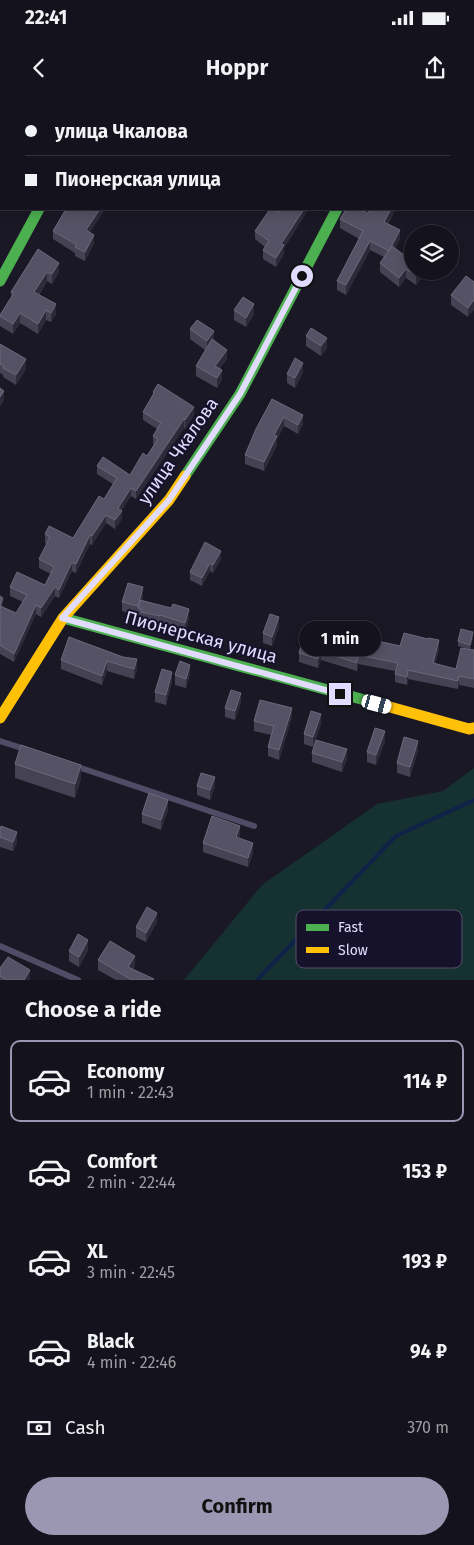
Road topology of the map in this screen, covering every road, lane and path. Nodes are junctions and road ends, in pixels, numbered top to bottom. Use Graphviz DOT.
graph roads {
  1 [pos="38,210"];
  2 [pos="336,210"];
  3 [pos="0,282"];
  4 [pos="62,618"];
  5 [pos="0,718"];
  6 [pos="474,728"];
  7 [pos="0,741"];
  8 [pos="38,754"];
  9 [pos="66,763"];
  10 [pos="254,826"];
  11 [pos="0,946"];
  12 [pos="78,980"];
  1 -- 3 [label="street"];
  2 -- 4 [label="street, улица Чкалова"];
  4 -- 5 [label="street, улица Чкалова"];
  4 -- 6 [label="street, Пионерская улица"];
  7 -- 8 [label="lane"];
  9 -- 10 [label="lane"];
  11 -- 12 [label="lane"];
}
